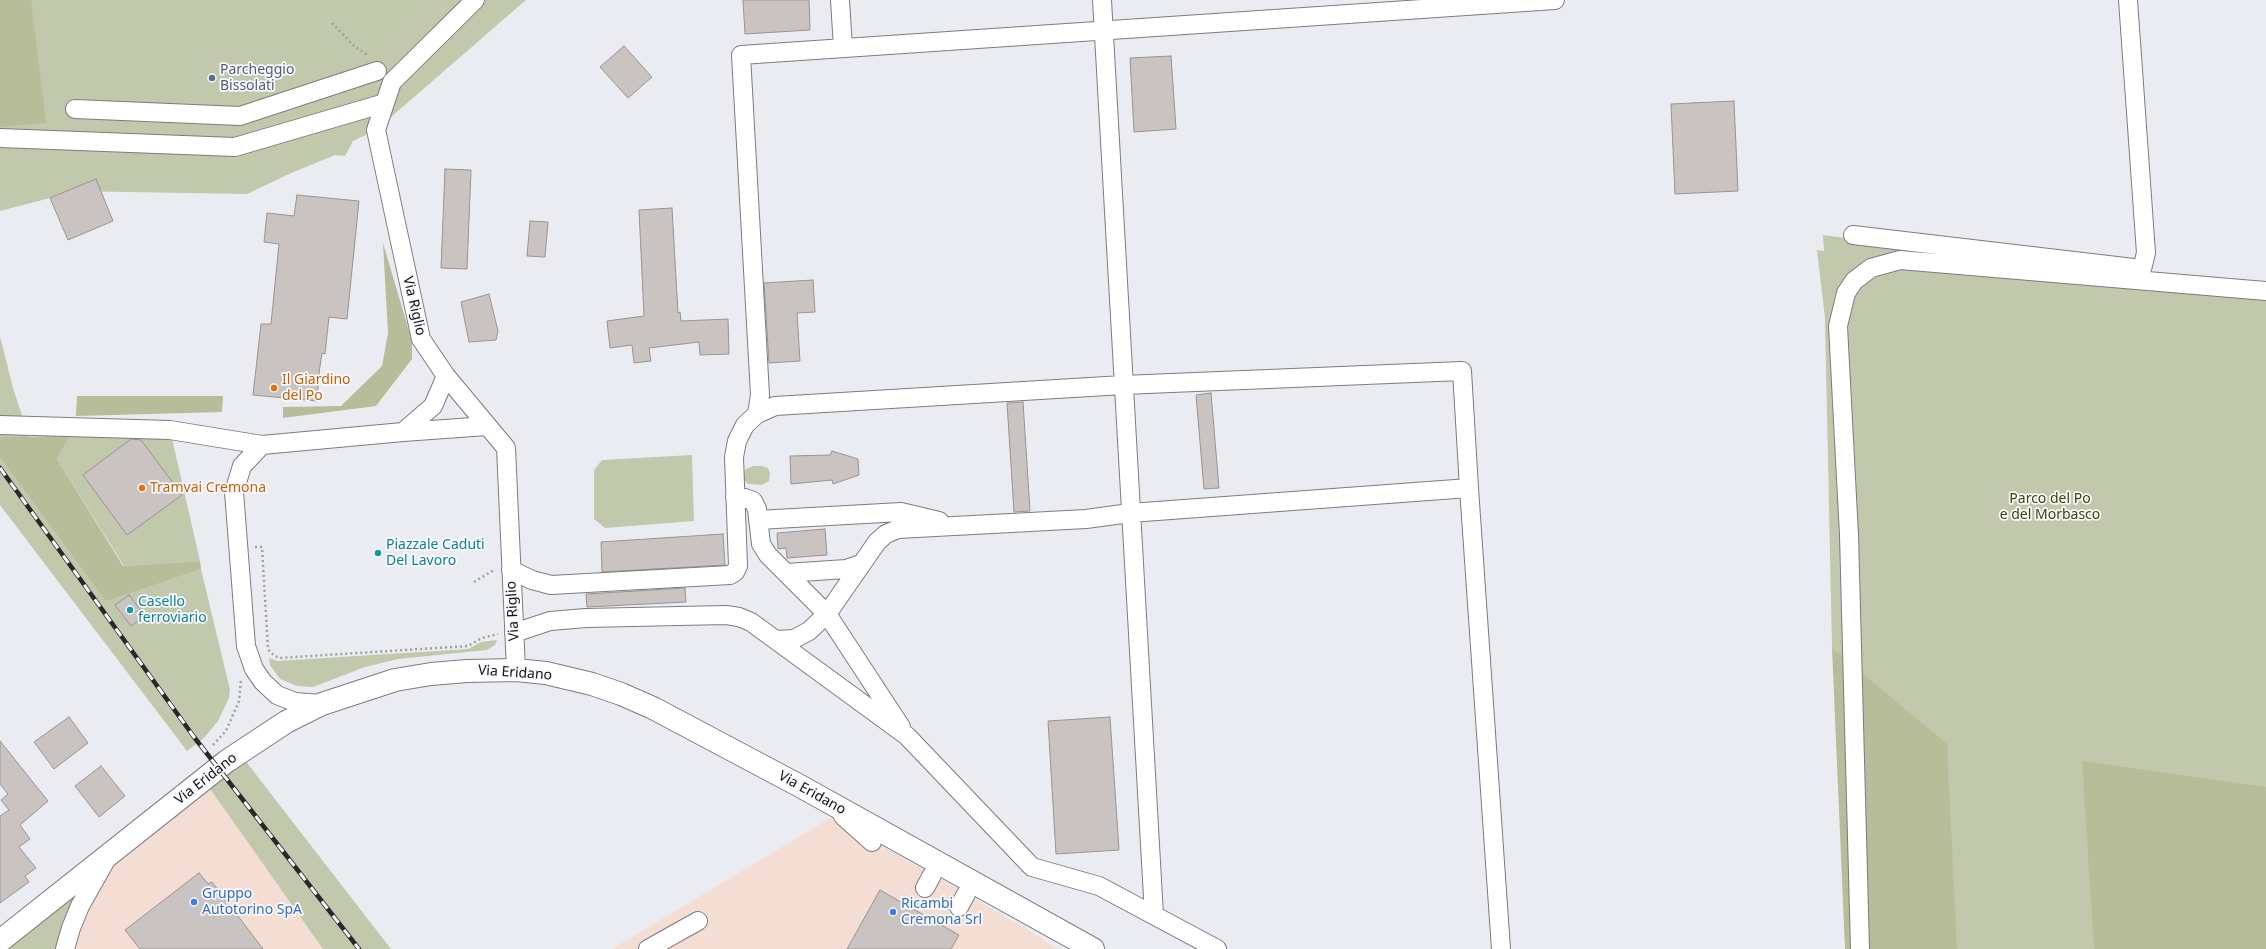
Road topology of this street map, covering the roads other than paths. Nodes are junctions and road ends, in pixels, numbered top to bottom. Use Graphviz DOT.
graph roads {
  1 [pos="475,0"];
  2 [pos="840,0"];
  3 [pos="1102,0"];
  4 [pos="1555,0"];
  5 [pos="2128,0"];
  6 [pos="1442,4"];
  7 [pos="1104,31"];
  8 [pos="843,48"];
  9 [pos="374,64"];
  10 [pos="385,103"];
  11 [pos="75,109"];
  12 [pos="0,138"];
  13 [pos="1853,235"];
  14 [pos="2266,291"];
  15 [pos="446,376"];
  16 [pos="1123,385"];
  17 [pos="757,414"];
  18 [pos="0,424"];
  19 [pos="487,426"];
  20 [pos="403,432"];
  21 [pos="262,445"];
  22 [pos="1469,488"];
  23 [pos="735,498"];
  24 [pos="1130,513"];
  25 [pos="758,520"];
  26 [pos="963,526"];
  27 [pos="861,564"];
  28 [pos="511,570"];
  29 [pos="786,573"];
  30 [pos="827,614"];
  31 [pos="514,633"];
  32 [pos="776,640"];
  33 [pos="516,670"];
  34 [pos="322,704"];
  35 [pos="907,736"];
  36 [pos="838,807"];
  37 [pos="872,842"];
  38 [pos="107,858"];
  39 [pos="1014,905"];
  40 [pos="1154,915"];
  41 [pos="698,921"];
  42 [pos="0,941"];
  43 [pos="65,949"];
  44 [pos="648,949"];
  45 [pos="1071,949"];
  46 [pos="1094,949"];
  47 [pos="1217,949"];
  48 [pos="1501,949"];
  49 [pos="1860,949"];
  1 -- 10 [label="street, Via Riglio"];
  2 -- 8 [label="street"];
  3 -- 7 [label="street"];
  4 -- 6 [label="street"];
  5 -- 13 [label="street"];
  6 -- 7 [label="street"];
  7 -- 8 [label="street"];
  7 -- 16 [label="street"];
  8 -- 17 [label="street"];
  9 -- 11 [label="street"];
  10 -- 12 [label="street"];
  10 -- 15 [label="street, Via Riglio"];
  14 -- 49 [label="street"];
  15 -- 19 [label="street, Via Riglio"];
  15 -- 20 [label="street"];
  16 -- 17 [label="street"];
  16 -- 22 [label="street"];
  16 -- 24 [label="street"];
  17 -- 23 [label="street"];
  18 -- 21 [label="street"];
  19 -- 20 [label="street"];
  19 -- 28 [label="street, Via Riglio"];
  20 -- 21 [label="street"];
  21 -- 34 [label="street"];
  22 -- 24 [label="street"];
  22 -- 48 [label="street"];
  23 -- 25 [label="street"];
  23 -- 28 [label="street"];
  24 -- 26 [label="street"];
  24 -- 40 [label="street"];
  25 -- 26 [label="street"];
  25 -- 29 [label="street"];
  26 -- 27 [label="street"];
  27 -- 29 [label="street"];
  27 -- 30 [label="street"];
  28 -- 31 [label="street, Via Riglio"];
  29 -- 30 [label="street"];
  30 -- 32 [label="street"];
  30 -- 35 [label="street"];
  31 -- 32 [label="street"];
  31 -- 33 [label="street, Via Riglio"];
  32 -- 35 [label="street"];
  33 -- 34 [label="main road, Via Eridano"];
  33 -- 36 [label="main road, Via Eridano"];
  34 -- 38 [label="main road, Via Eridano"];
  35 -- 40 [label="street"];
  36 -- 37 [label="street"];
  36 -- 39 [label="main road, Via Eridano"];
  38 -- 42 [label="main road, Via Eridano"];
  38 -- 43 [label="street"];
  39 -- 45 [label="street"];
  39 -- 46 [label="main road, Via Eridano"];
  40 -- 47 [label="street"];
  41 -- 44 [label="street"];
}
